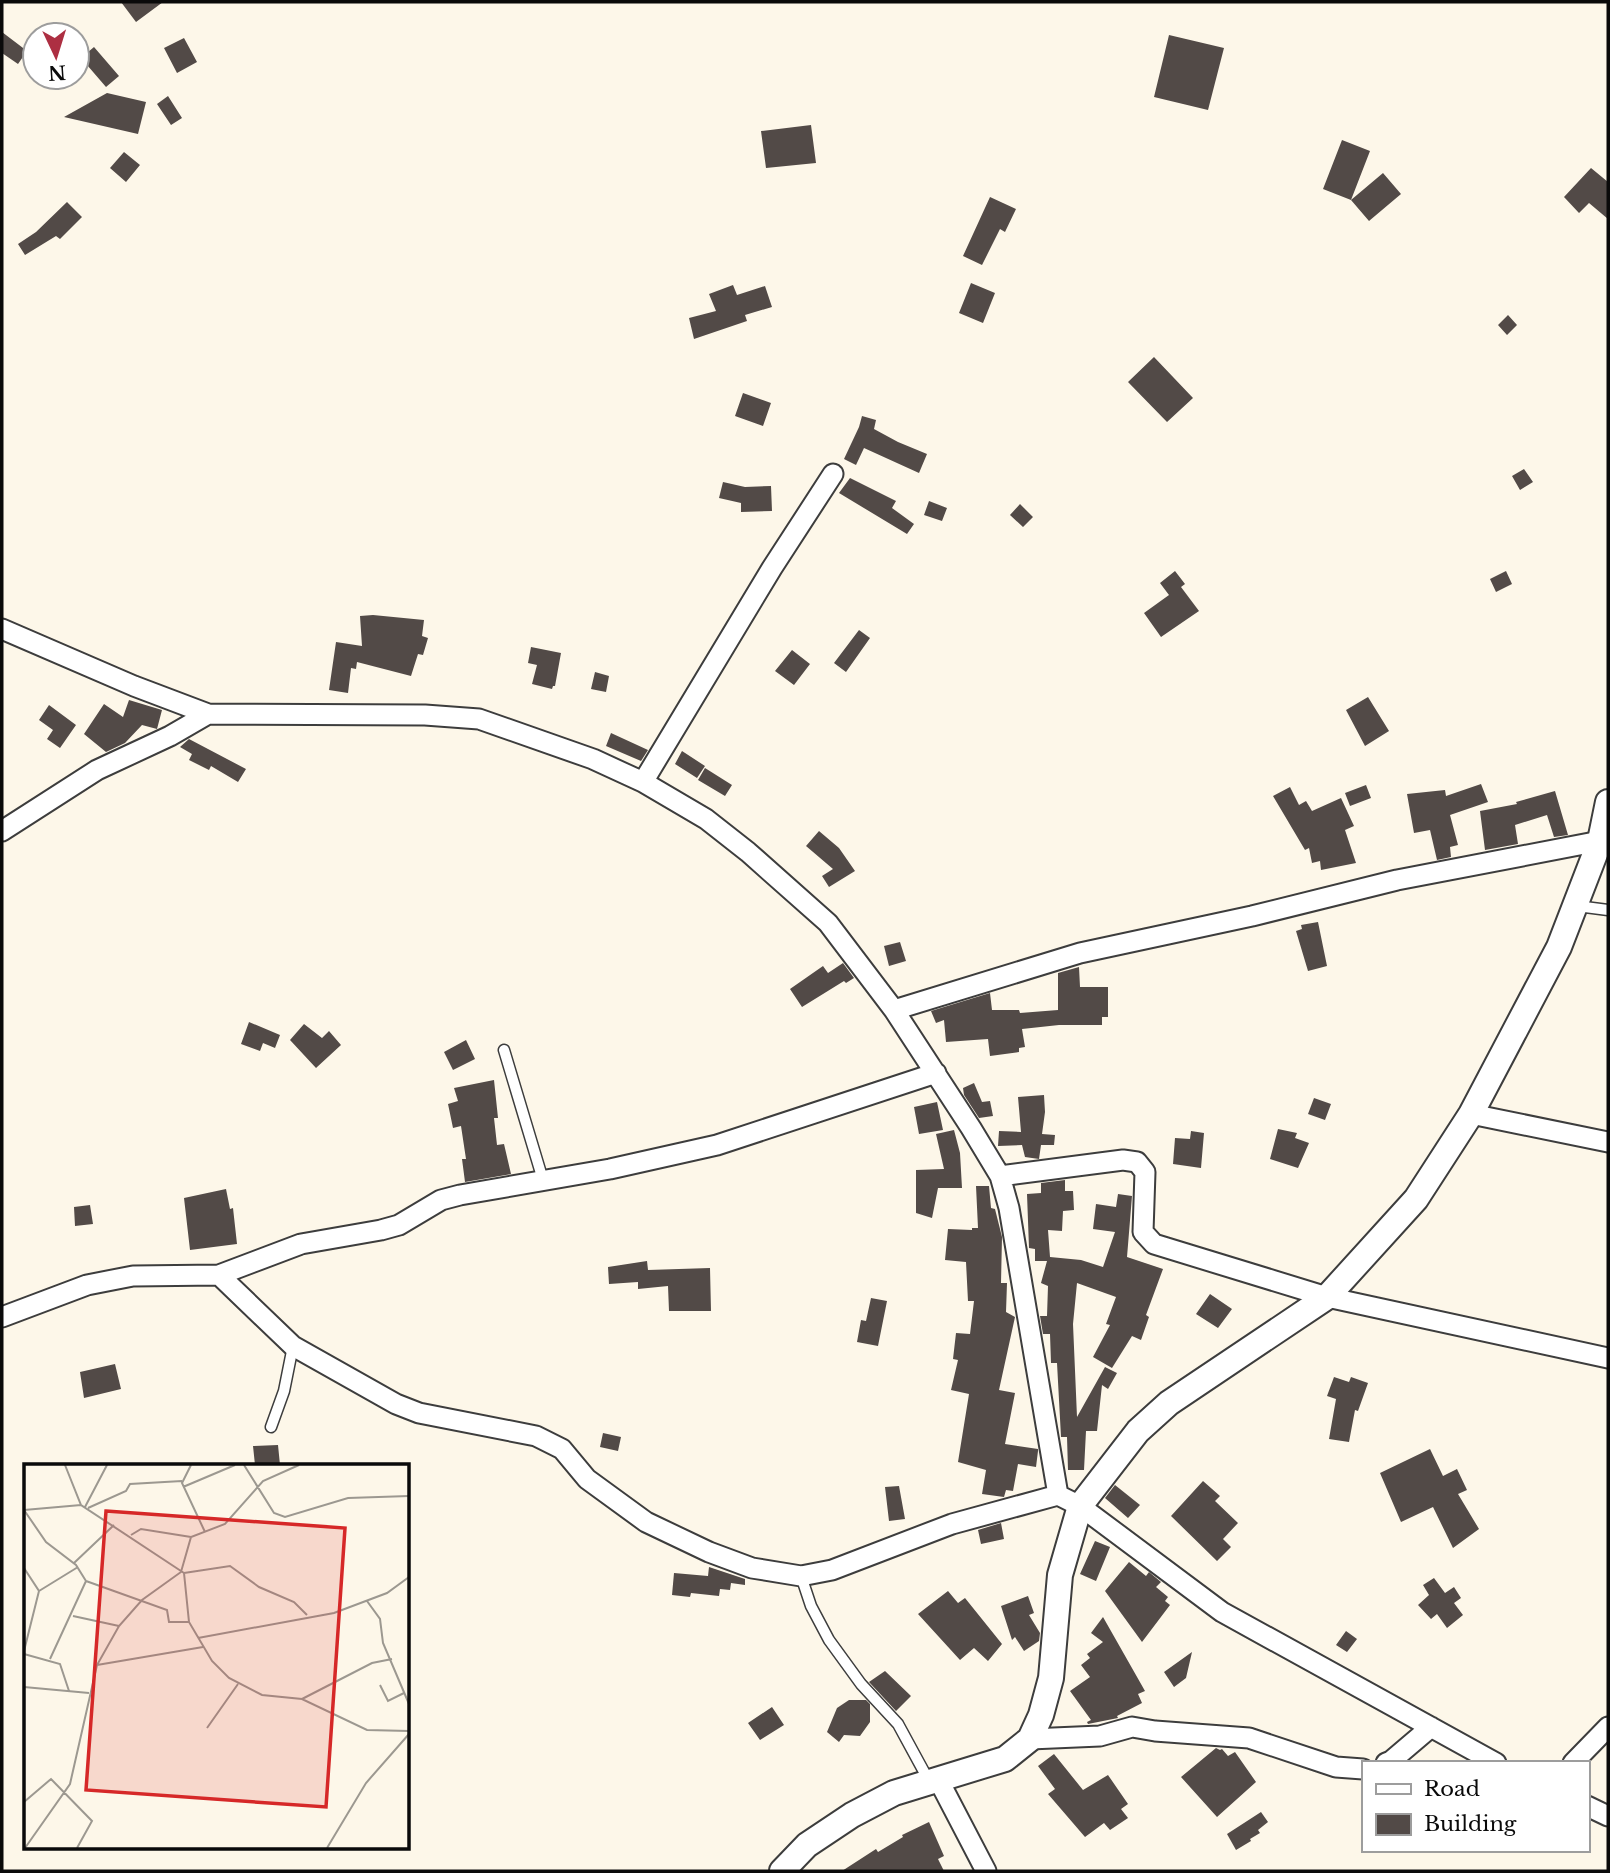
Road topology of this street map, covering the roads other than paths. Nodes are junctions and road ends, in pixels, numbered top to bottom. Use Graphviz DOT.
graph roads {
  1 [pos="833,474"];
  2 [pos="2,629"];
  3 [pos="208,714"];
  4 [pos="643,782"];
  5 [pos="1608,802"];
  6 [pos="2,831"];
  7 [pos="1600,842"];
  8 [pos="1577,906"];
  9 [pos="1608,910"];
  10 [pos="894,1010"];
  11 [pos="504,1050"];
  12 [pos="936,1073"];
  13 [pos="1471,1114"];
  14 [pos="1608,1142"];
  15 [pos="1000,1176"];
  16 [pos="543,1180"];
  17 [pos="219,1275"];
  18 [pos="1327,1297"];
  19 [pos="2,1317"];
  20 [pos="293,1346"];
  21 [pos="1608,1358"];
  22 [pos="271,1427"];
  23 [pos="1058,1495"];
  24 [pos="1080,1506"];
  25 [pos="801,1576"];
  26 [pos="1431,1727"];
  27 [pos="1608,1727"];
  28 [pos="1030,1739"];
  29 [pos="1389,1761"];
  30 [pos="1492,1761"];
  31 [pos="1575,1761"];
  32 [pos="1362,1769"];
  33 [pos="934,1780"];
  34 [pos="1589,1807"];
  35 [pos="1608,1816"];
  36 [pos="782,1871"];
  37 [pos="986,1871"];
  1 -- 4 [label="street"];
  2 -- 3 [label="street"];
  3 -- 4 [label="street"];
  3 -- 6 [label="street"];
  4 -- 10 [label="street"];
  5 -- 7 [label="street"];
  7 -- 8 [label="street"];
  7 -- 10 [label="street"];
  8 -- 9 [label="lane"];
  8 -- 13 [label="street"];
  10 -- 12 [label="street"];
  11 -- 16 [label="lane"];
  12 -- 15 [label="street"];
  12 -- 16 [label="street"];
  13 -- 14 [label="street"];
  13 -- 18 [label="street"];
  15 -- 18 [label="street"];
  15 -- 23 [label="street"];
  16 -- 17 [label="street"];
  17 -- 19 [label="street"];
  17 -- 20 [label="street"];
  18 -- 21 [label="street"];
  18 -- 24 [label="street"];
  20 -- 22 [label="lane"];
  20 -- 25 [label="street"];
  23 -- 24 [label="street"];
  23 -- 25 [label="street"];
  24 -- 26 [label="street"];
  24 -- 28 [label="street"];
  25 -- 33 [label="lane"];
  26 -- 29 [label="street"];
  26 -- 30 [label="street"];
  27 -- 31 [label="street"];
  28 -- 32 [label="street"];
  28 -- 33 [label="street"];
  33 -- 36 [label="street"];
  33 -- 37 [label="street"];
  34 -- 35 [label="street"];
}
